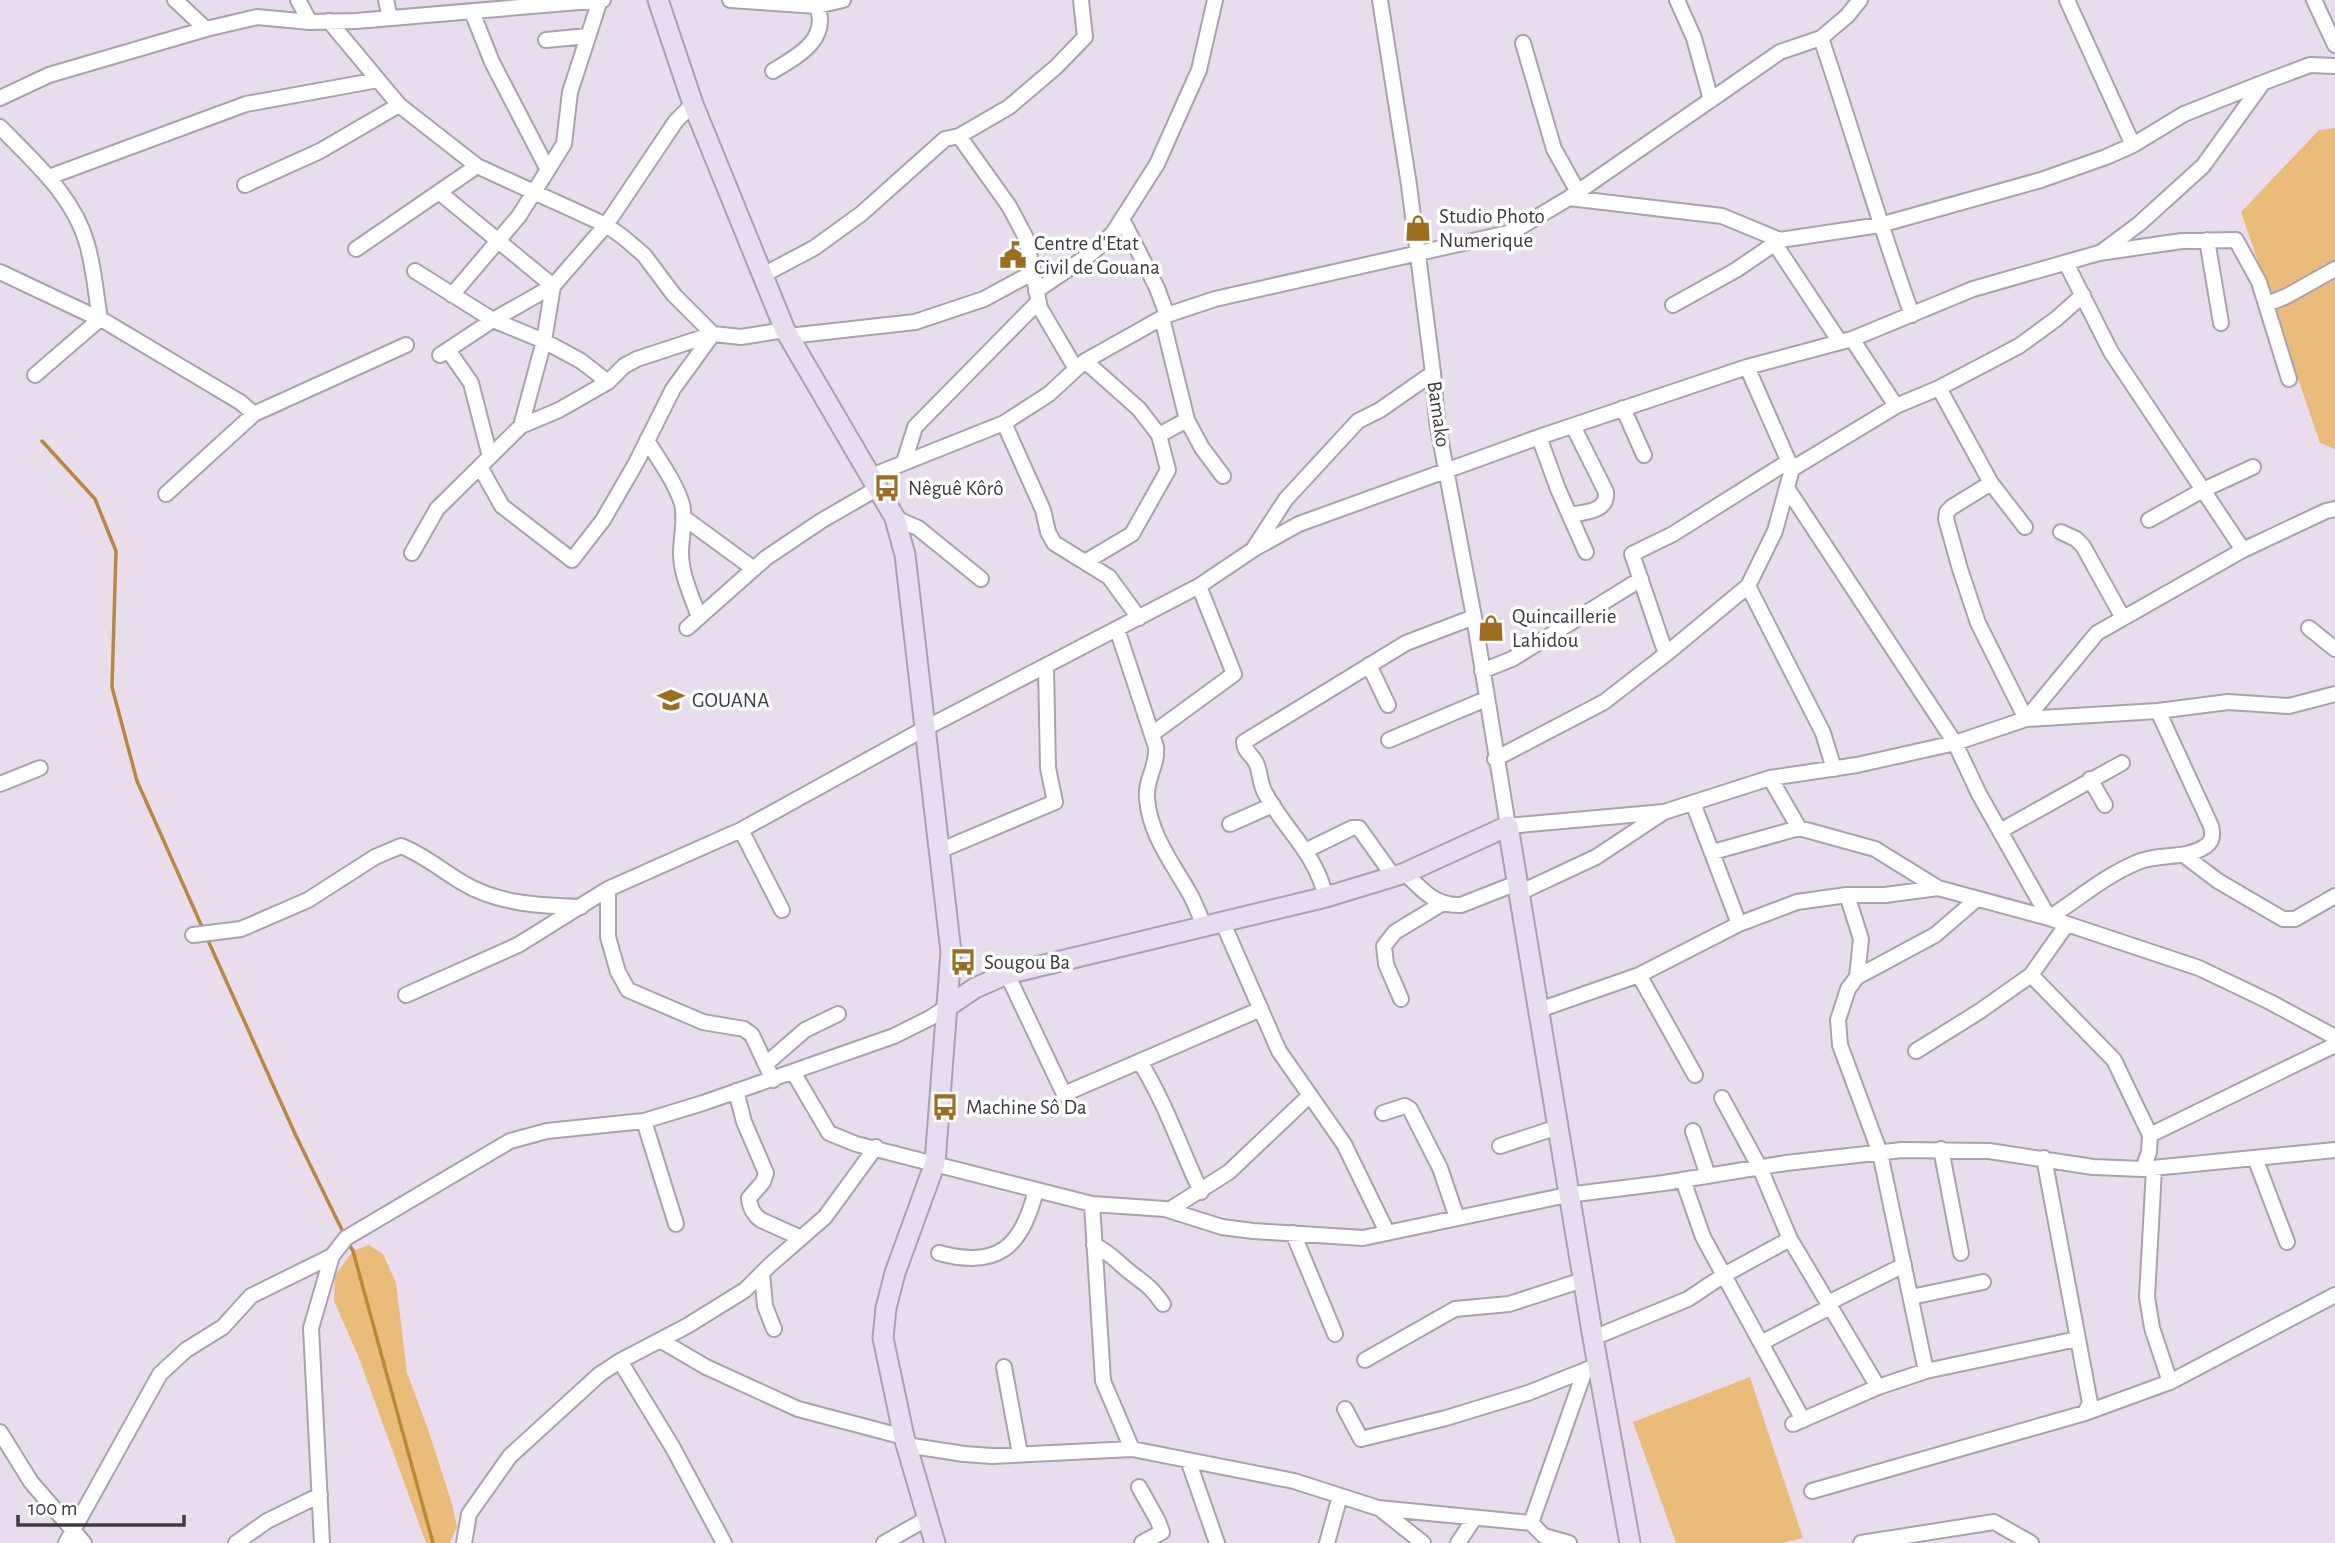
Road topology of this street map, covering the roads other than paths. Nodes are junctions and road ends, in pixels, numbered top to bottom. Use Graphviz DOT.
graph roads {
  1 [pos="175,0"];
  2 [pos="298,0"];
  3 [pos="386,0"];
  4 [pos="601,0"];
  5 [pos="658,0"];
  6 [pos="730,0"];
  7 [pos="843,0"];
  8 [pos="1081,0"];
  9 [pos="1215,0"];
  10 [pos="1380,0"];
  11 [pos="1677,0"];
  12 [pos="1860,0"];
  13 [pos="2067,0"];
  14 [pos="2314,0"];
  15 [pos="817,6"];
  16 [pos="472,12"];
  17 [pos="390,18"];
  18 [pos="330,21"];
  19 [pos="310,22"];
  20 [pos="206,29"];
  21 [pos="588,36"];
  22 [pos="1821,38"];
  23 [pos="546,40"];
  24 [pos="1523,43"];
  25 [pos="2335,45"];
  26 [pos="2335,66"];
  27 [pos="773,71"];
  28 [pos="378,80"];
  29 [pos="2262,83"];
  30 [pos="0,98"];
  31 [pos="1711,100"];
  32 [pos="693,104"];
  33 [pos="399,105"];
  34 [pos="0,127"];
  35 [pos="959,136"];
  36 [pos="2133,145"];
  37 [pos="477,166"];
  38 [pos="548,170"];
  39 [pos="49,177"];
  40 [pos="245,185"];
  41 [pos="439,192"];
  42 [pos="534,192"];
  43 [pos="1574,195"];
  44 [pos="1122,219"];
  45 [pos="606,225"];
  46 [pos="1880,225"];
  47 [pos="2207,240"];
  48 [pos="499,241"];
  49 [pos="1778,242"];
  50 [pos="356,249"];
  51 [pos="2099,253"];
  52 [pos="1416,254"];
  53 [pos="2066,263"];
  54 [pos="2335,269"];
  55 [pos="415,271"];
  56 [pos="0,272"];
  57 [pos="1032,273"];
  58 [pos="763,275"];
  59 [pos="553,286"];
  60 [pos="452,295"];
  61 [pos="2083,295"];
  62 [pos="1037,297"];
  63 [pos="2267,304"];
  64 [pos="1673,305"];
  65 [pos="1912,315"];
  66 [pos="1165,316"];
  67 [pos="100,319"];
  68 [pos="493,320"];
  69 [pos="2221,323"];
  70 [pos="787,333"];
  71 [pos="713,334"];
  72 [pos="544,341"];
  73 [pos="1846,341"];
  74 [pos="407,345"];
  75 [pos="1080,365"];
  76 [pos="1747,367"];
  77 [pos="1433,373"];
  78 [pos="36,375"];
  79 [pos="2289,379"];
  80 [pos="608,382"];
  81 [pos="1939,388"];
  82 [pos="1896,406"];
  83 [pos="1623,408"];
  84 [pos="254,414"];
  85 [pos="1187,420"];
  86 [pos="1004,423"];
  87 [pos="1573,425"];
  88 [pos="521,426"];
  89 [pos="1159,435"];
  90 [pos="1539,437"];
  91 [pos="647,440"];
  92 [pos="1644,455"];
  93 [pos="485,462"];
  94 [pos="904,462"];
  95 [pos="1791,465"];
  96 [pos="2253,467"];
  97 [pos="1447,469"];
  98 [pos="1223,476"];
  99 [pos="874,482"];
  100 [pos="1991,483"];
  101 [pos="1787,488"];
  102 [pos="2203,490"];
  103 [pos="166,494"];
  104 [pos="2335,509"];
  105 [pos="1570,515"];
  106 [pos="683,517"];
  107 [pos="895,518"];
  108 [pos="2149,520"];
  109 [pos="2025,527"];
  110 [pos="2061,532"];
  111 [pos="1254,549"];
  112 [pos="2243,550"];
  113 [pos="1586,552"];
  114 [pos="412,553"];
  115 [pos="1085,562"];
  116 [pos="754,569"];
  117 [pos="981,579"];
  118 [pos="1641,579"];
  119 [pos="1199,586"];
  120 [pos="1748,586"];
  121 [pos="699,617"];
  122 [pos="1474,617"];
  123 [pos="1139,618"];
  124 [pos="2123,618"];
  125 [pos="687,628"];
  126 [pos="2309,628"];
  127 [pos="1118,629"];
  128 [pos="2335,649"];
  129 [pos="1666,654"];
  130 [pos="1369,665"];
  131 [pos="1046,666"];
  132 [pos="1482,671"];
  133 [pos="2335,694"];
  134 [pos="1486,699"];
  135 [pos="1388,705"];
  136 [pos="2158,711"];
  137 [pos="2025,719"];
  138 [pos="924,729"];
  139 [pos="1152,734"];
  140 [pos="1389,740"];
  141 [pos="1955,743"];
  142 [pos="1495,759"];
  143 [pos="2122,763"];
  144 [pos="40,768"];
  145 [pos="1833,769"];
  146 [pos="1770,778"];
  147 [pos="2090,779"];
  148 [pos="0,784"];
  149 [pos="1693,803"];
  150 [pos="1273,805"];
  151 [pos="2105,805"];
  152 [pos="1664,812"];
  153 [pos="1230,824"];
  154 [pos="1508,826"];
  155 [pos="1799,828"];
  156 [pos="741,830"];
  157 [pos="2000,831"];
  158 [pos="1307,850"];
  159 [pos="939,851"];
  160 [pos="1713,852"];
  161 [pos="2185,856"];
  162 [pos="1399,875"];
  163 [pos="1518,888"];
  164 [pos="1938,888"];
  165 [pos="608,889"];
  166 [pos="1847,895"];
  167 [pos="2335,896"];
  168 [pos="1326,897"];
  169 [pos="1977,900"];
  170 [pos="1443,903"];
  171 [pos="581,907"];
  172 [pos="782,910"];
  173 [pos="2049,918"];
  174 [pos="1213,924"];
  175 [pos="1739,924"];
  176 [pos="2067,924"];
  177 [pos="193,935"];
  178 [pos="1007,974"];
  179 [pos="1639,975"];
  180 [pos="2031,975"];
  181 [pos="1857,977"];
  182 [pos="406,995"];
  183 [pos="1401,999"];
  184 [pos="947,1007"];
  185 [pos="1261,1009"];
  186 [pos="1539,1010"];
  187 [pos="838,1014"];
  188 [pos="2335,1037"];
  189 [pos="2335,1045"];
  190 [pos="1916,1051"];
  191 [pos="1140,1062"];
  192 [pos="767,1063"];
  193 [pos="793,1073"];
  194 [pos="1695,1075"];
  195 [pos="774,1080"];
  196 [pos="736,1091"];
  197 [pos="1309,1096"];
  198 [pos="1722,1098"];
  199 [pos="1383,1113"];
  200 [pos="643,1121"];
  201 [pos="1558,1127"];
  202 [pos="1693,1131"];
  203 [pos="2150,1135"];
  204 [pos="1500,1146"];
  205 [pos="876,1147"];
  206 [pos="1941,1149"];
  207 [pos="2335,1150"];
  208 [pos="1880,1153"];
  209 [pos="2044,1158"];
  210 [pos="2255,1158"];
  211 [pos="935,1163"];
  212 [pos="1760,1167"];
  213 [pos="2148,1169"];
  214 [pos="1708,1176"];
  215 [pos="1683,1180"];
  216 [pos="1036,1190"];
  217 [pos="1201,1192"];
  218 [pos="1569,1194"];
  219 [pos="1092,1204"];
  220 [pos="1168,1210"];
  221 [pos="1457,1218"];
  222 [pos="676,1224"];
  223 [pos="1387,1232"];
  224 [pos="1293,1233"];
  225 [pos="801,1238"];
  226 [pos="1790,1239"];
  227 [pos="2287,1242"];
  228 [pos="1094,1245"];
  229 [pos="939,1252"];
  230 [pos="1961,1253"];
  231 [pos="332,1255"];
  232 [pos="1904,1265"];
  233 [pos="762,1273"];
  234 [pos="1724,1275"];
  235 [pos="1583,1280"];
  236 [pos="1983,1282"];
  237 [pos="2335,1295"];
  238 [pos="1911,1297"];
  239 [pos="1163,1304"];
  240 [pos="1829,1305"];
  241 [pos="774,1329"];
  242 [pos="1335,1334"];
  243 [pos="1593,1338"];
  244 [pos="660,1339"];
  245 [pos="2077,1339"];
  246 [pos="1761,1343"];
  247 [pos="1365,1360"];
  248 [pos="620,1361"];
  249 [pos="1004,1367"];
  250 [pos="1591,1368"];
  251 [pos="1926,1371"];
  252 [pos="2170,1382"];
  253 [pos="1878,1387"];
  254 [pos="1345,1409"];
  255 [pos="2085,1413"];
  256 [pos="0,1432"];
  257 [pos="905,1441"];
  258 [pos="1132,1449"];
  259 [pos="1020,1454"];
  260 [pos="1188,1460"];
  261 [pos="1139,1487"];
  262 [pos="1812,1491"];
  263 [pos="320,1495"];
  264 [pos="1340,1496"];
  265 [pos="1378,1508"];
  266 [pos="928,1518"];
  267 [pos="1474,1519"];
  268 [pos="1531,1523"];
  269 [pos="69,1536"];
  270 [pos="1540,1539"];
  271 [pos="84,1543"];
  272 [pos="236,1543"];
  273 [pos="322,1543"];
  274 [pos="464,1543"];
  275 [pos="724,1543"];
  276 [pos="884,1543"];
  277 [pos="935,1543"];
  278 [pos="1142,1543"];
  279 [pos="1217,1543"];
  280 [pos="1327,1543"];
  281 [pos="1423,1543"];
  282 [pos="1458,1543"];
  283 [pos="1569,1543"];
  284 [pos="1630,1543"];
  285 [pos="1861,1543"];
  286 [pos="2031,1543"];
  1 -- 20 [label="street"];
  2 -- 19 [label="street"];
  3 -- 17 [label="street"];
  4 -- 16 [label="street"];
  4 -- 21 [label="street"];
  5 -- 32 [label="street"];
  6 -- 15 [label="street"];
  7 -- 15 [label="street"];
  8 -- 35 [label="street"];
  9 -- 44 [label="street"];
  10 -- 52 [label="street, Bamako"];
  11 -- 31 [label="street"];
  12 -- 22 [label="street"];
  13 -- 36 [label="street"];
  14 -- 25 [label="street"];
  15 -- 27 [label="street"];
  16 -- 17 [label="street"];
  16 -- 38 [label="street"];
  17 -- 18 [label="street"];
  18 -- 19 [label="street"];
  18 -- 28 [label="street"];
  19 -- 20 [label="street"];
  20 -- 30 [label="street"];
  21 -- 23 [label="street"];
  21 -- 38 [label="street"];
  22 -- 31 [label="street"];
  22 -- 46 [label="street"];
  24 -- 43 [label="street"];
  26 -- 29 [label="street"];
  28 -- 33 [label="street"];
  28 -- 39 [label="street"];
  29 -- 36 [label="street"];
  29 -- 51 [label="street"];
  31 -- 43 [label="street"];
  32 -- 45 [label="street"];
  32 -- 58 [label="street"];
  33 -- 37 [label="street"];
  33 -- 40 [label="street"];
  34 -- 39 [label="street"];
  35 -- 57 [label="street"];
  35 -- 58 [label="street"];
  36 -- 46 [label="street"];
  37 -- 41 [label="street"];
  37 -- 42 [label="street"];
  38 -- 42 [label="street"];
  39 -- 67 [label="street"];
  41 -- 48 [label="street"];
  41 -- 50 [label="street"];
  42 -- 45 [label="street"];
  42 -- 48 [label="street"];
  43 -- 49 [label="street"];
  43 -- 52 [label="street"];
  44 -- 62 [label="street"];
  44 -- 66 [label="street"];
  45 -- 59 [label="street"];
  45 -- 71 [label="street"];
  46 -- 49 [label="street"];
  46 -- 65 [label="street"];
  47 -- 51 [label="street"];
  47 -- 63 [label="street"];
  47 -- 69 [label="street"];
  48 -- 59 [label="street"];
  48 -- 60 [label="street"];
  49 -- 64 [label="street"];
  49 -- 73 [label="street"];
  51 -- 53 [label="street"];
  52 -- 66 [label="street"];
  52 -- 77 [label="street, Bamako"];
  53 -- 61 [label="street"];
  53 -- 65 [label="street"];
  54 -- 63 [label="street"];
  55 -- 60 [label="street"];
  56 -- 67 [label="street"];
  57 -- 62 [label="street"];
  57 -- 70 [label="street"];
  58 -- 70 [label="street"];
  59 -- 68 [label="street"];
  59 -- 72 [label="street"];
  60 -- 68 [label="street"];
  61 -- 81 [label="street"];
  61 -- 102 [label="street"];
  62 -- 75 [label="street"];
  62 -- 94 [label="street"];
  63 -- 79 [label="street"];
  65 -- 73 [label="street"];
  66 -- 75 [label="street"];
  66 -- 85 [label="street"];
  67 -- 78 [label="street"];
  67 -- 84 [label="street"];
  68 -- 72 [label="street"];
  68 -- 93 [label="street"];
  70 -- 71 [label="street"];
  70 -- 99 [label="street"];
  71 -- 80 [label="street"];
  71 -- 91 [label="street"];
  72 -- 80 [label="street"];
  72 -- 88 [label="street"];
  73 -- 76 [label="street"];
  73 -- 82 [label="street"];
  74 -- 84 [label="street"];
  75 -- 86 [label="street"];
  75 -- 89 [label="street"];
  76 -- 83 [label="street"];
  76 -- 95 [label="street"];
  77 -- 97 [label="street, Bamako"];
  77 -- 111 [label="street"];
  80 -- 88 [label="street"];
  81 -- 82 [label="street"];
  81 -- 100 [label="street"];
  82 -- 95 [label="street"];
  83 -- 87 [label="street"];
  83 -- 92 [label="street"];
  84 -- 103 [label="street"];
  85 -- 89 [label="street"];
  85 -- 98 [label="street"];
  86 -- 94 [label="street"];
  86 -- 115 [label="street"];
  87 -- 90 [label="street"];
  87 -- 105 [label="street"];
  88 -- 93 [label="street"];
  89 -- 115 [label="street"];
  90 -- 97 [label="street"];
  90 -- 105 [label="street"];
  91 -- 93 [label="street"];
  91 -- 106 [label="street"];
  93 -- 114 [label="street"];
  94 -- 99 [label="street"];
  95 -- 101 [label="street"];
  95 -- 118 [label="street"];
  96 -- 102 [label="street"];
  97 -- 111 [label="street"];
  97 -- 122 [label="street, Bamako"];
  99 -- 107 [label="street"];
  99 -- 116 [label="street"];
  100 -- 109 [label="street"];
  100 -- 137 [label="street"];
  101 -- 120 [label="street"];
  101 -- 141 [label="street"];
  102 -- 108 [label="street"];
  102 -- 112 [label="street"];
  104 -- 112 [label="street"];
  105 -- 113 [label="street"];
  106 -- 116 [label="street"];
  106 -- 121 [label="street"];
  107 -- 117 [label="street"];
  107 -- 138 [label="street"];
  110 -- 124 [label="street"];
  111 -- 119 [label="street"];
  112 -- 124 [label="street"];
  115 -- 123 [label="street"];
  116 -- 121 [label="street"];
  118 -- 129 [label="street"];
  118 -- 132 [label="street"];
  119 -- 123 [label="street"];
  119 -- 139 [label="street"];
  120 -- 129 [label="street"];
  120 -- 145 [label="street"];
  121 -- 125 [label="street"];
  122 -- 130 [label="street"];
  122 -- 132 [label="street, Bamako"];
  123 -- 127 [label="street"];
  124 -- 137 [label="street"];
  126 -- 128 [label="street"];
  127 -- 131 [label="street"];
  127 -- 139 [label="street"];
  129 -- 142 [label="street"];
  130 -- 135 [label="street"];
  130 -- 150 [label="street"];
  131 -- 138 [label="street"];
  131 -- 159 [label="street"];
  132 -- 134 [label="street, Bamako"];
  133 -- 136 [label="street"];
  134 -- 140 [label="street"];
  134 -- 142 [label="street, Bamako"];
  136 -- 137 [label="street"];
  136 -- 161 [label="street"];
  137 -- 141 [label="street"];
  138 -- 156 [label="street"];
  138 -- 159 [label="street"];
  139 -- 174 [label="street"];
  141 -- 145 [label="street"];
  141 -- 157 [label="street"];
  142 -- 154 [label="street, Bamako"];
  143 -- 147 [label="street"];
  144 -- 148 [label="street"];
  145 -- 146 [label="street"];
  146 -- 149 [label="street"];
  146 -- 155 [label="street"];
  147 -- 151 [label="street"];
  147 -- 157 [label="street"];
  149 -- 152 [label="street"];
  149 -- 160 [label="street"];
  150 -- 153 [label="street"];
  150 -- 158 [label="street"];
  152 -- 154 [label="street"];
  152 -- 163 [label="street"];
  154 -- 162 [label="street"];
  154 -- 163 [label="street"];
  155 -- 160 [label="street"];
  155 -- 164 [label="street"];
  156 -- 165 [label="street"];
  156 -- 172 [label="street"];
  157 -- 173 [label="street"];
  158 -- 162 [label="street"];
  158 -- 168 [label="street"];
  159 -- 184 [label="street"];
  160 -- 175 [label="street"];
  161 -- 167 [label="street"];
  161 -- 173 [label="street"];
  162 -- 168 [label="street"];
  162 -- 170 [label="street"];
  163 -- 170 [label="street"];
  163 -- 186 [label="street"];
  164 -- 166 [label="street"];
  164 -- 169 [label="street"];
  165 -- 171 [label="street"];
  165 -- 192 [label="street"];
  166 -- 175 [label="street"];
  166 -- 181 [label="street"];
  168 -- 174 [label="street"];
  169 -- 173 [label="street"];
  169 -- 181 [label="street"];
  170 -- 183 [label="street"];
  171 -- 177 [label="street"];
  171 -- 182 [label="street"];
  173 -- 176 [label="street"];
  174 -- 178 [label="street"];
  174 -- 185 [label="street"];
  175 -- 179 [label="street"];
  176 -- 180 [label="street"];
  176 -- 188 [label="street"];
  178 -- 184 [label="street"];
  178 -- 191 [label="street"];
  179 -- 186 [label="street"];
  179 -- 194 [label="street"];
  180 -- 190 [label="street"];
  180 -- 203 [label="street"];
  181 -- 208 [label="street"];
  184 -- 193 [label="street"];
  184 -- 211 [label="street"];
  185 -- 191 [label="street"];
  185 -- 197 [label="street"];
  186 -- 201 [label="street"];
  187 -- 192 [label="street"];
  189 -- 203 [label="street"];
  191 -- 217 [label="street"];
  192 -- 195 [label="street"];
  193 -- 195 [label="street"];
  193 -- 205 [label="street"];
  195 -- 196 [label="street"];
  196 -- 200 [label="street"];
  196 -- 225 [label="street"];
  197 -- 217 [label="street"];
  197 -- 223 [label="street"];
  198 -- 212 [label="street"];
  199 -- 221 [label="street"];
  200 -- 222 [label="street"];
  200 -- 231 [label="street"];
  201 -- 204 [label="street"];
  201 -- 218 [label="street"];
  202 -- 214 [label="street"];
  203 -- 213 [label="street"];
  205 -- 211 [label="street"];
  205 -- 225 [label="street"];
  206 -- 208 [label="street"];
  206 -- 209 [label="street"];
  206 -- 230 [label="street"];
  207 -- 210 [label="street"];
  208 -- 212 [label="street"];
  208 -- 232 [label="street"];
  209 -- 213 [label="street"];
  209 -- 245 [label="street"];
  210 -- 213 [label="street"];
  210 -- 227 [label="street"];
  211 -- 216 [label="street"];
  211 -- 257 [label="street"];
  212 -- 214 [label="street"];
  212 -- 226 [label="street"];
  213 -- 252 [label="street"];
  214 -- 215 [label="street"];
  215 -- 218 [label="street"];
  215 -- 234 [label="street"];
  216 -- 219 [label="street"];
  216 -- 229 [label="street"];
  217 -- 220 [label="street"];
  218 -- 221 [label="street"];
  218 -- 235 [label="street"];
  219 -- 220 [label="street"];
  219 -- 228 [label="street"];
  220 -- 224 [label="street"];
  221 -- 223 [label="street"];
  223 -- 224 [label="street"];
  224 -- 242 [label="street"];
  225 -- 233 [label="street"];
  226 -- 234 [label="street"];
  226 -- 240 [label="street"];
  228 -- 239 [label="street"];
  228 -- 258 [label="street"];
  231 -- 263 [label="street"];
  231 -- 269 [label="street"];
  232 -- 238 [label="street"];
  232 -- 240 [label="street"];
  233 -- 241 [label="street"];
  233 -- 244 [label="street"];
  234 -- 243 [label="street"];
  234 -- 246 [label="street"];
  235 -- 243 [label="street"];
  235 -- 247 [label="street"];
  236 -- 238 [label="street"];
  237 -- 252 [label="street"];
  238 -- 251 [label="street"];
  240 -- 246 [label="street"];
  240 -- 253 [label="street"];
  243 -- 250 [label="street"];
  244 -- 248 [label="street"];
  244 -- 257 [label="street"];
  245 -- 251 [label="street"];
  245 -- 255 [label="street"];
  246 -- 253 [label="street"];
  248 -- 274 [label="street"];
  248 -- 275 [label="street"];
  249 -- 259 [label="street"];
  250 -- 254 [label="street"];
  250 -- 268 [label="street"];
  250 -- 284 [label="street"];
  251 -- 253 [label="street"];
  252 -- 255 [label="street"];
  255 -- 262 [label="street"];
  256 -- 269 [label="street"];
  257 -- 259 [label="street"];
  257 -- 266 [label="street"];
  258 -- 259 [label="street"];
  258 -- 260 [label="street"];
  260 -- 264 [label="street"];
  260 -- 279 [label="street"];
  261 -- 278 [label="street"];
  263 -- 272 [label="street"];
  263 -- 273 [label="street"];
  264 -- 265 [label="street"];
  264 -- 280 [label="street"];
  265 -- 267 [label="street"];
  265 -- 281 [label="street"];
  266 -- 276 [label="street"];
  266 -- 277 [label="street"];
  267 -- 268 [label="street"];
  267 -- 282 [label="street"];
  268 -- 270 [label="street"];
  269 -- 271 [label="street"];
  270 -- 283 [label="street"];
  285 -- 286 [label="street"];
}
